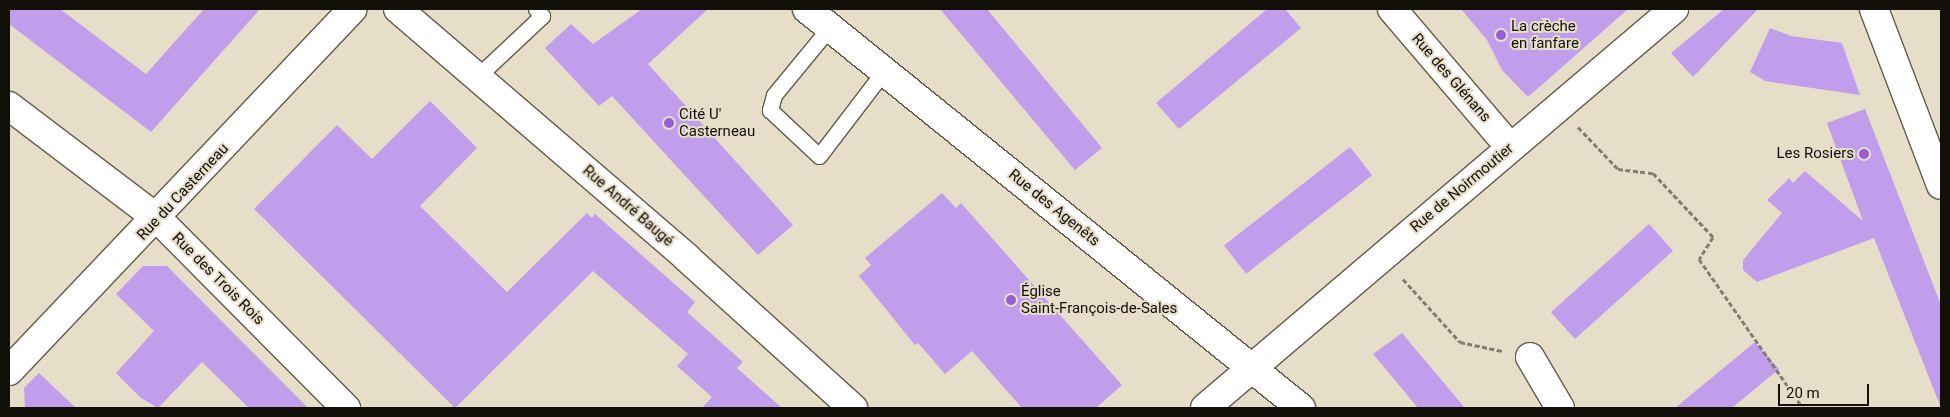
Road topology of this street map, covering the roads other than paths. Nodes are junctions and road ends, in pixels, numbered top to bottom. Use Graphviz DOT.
graph roads {
  1 [pos="353,9"];
  2 [pos="398,9"];
  3 [pos="536,9"];
  4 [pos="807,9"];
  5 [pos="1392,9"];
  6 [pos="1674,9"];
  7 [pos="1874,9"];
  8 [pos="830,27"];
  9 [pos="884,71"];
  10 [pos="478,76"];
  11 [pos="9,106"];
  12 [pos="1510,148"];
  13 [pos="1941,185"];
  14 [pos="158,219"];
  15 [pos="1530,357"];
  16 [pos="1250,368"];
  17 [pos="9,371"];
  18 [pos="346,408"];
  19 [pos="853,408"];
  20 [pos="1205,408"];
  21 [pos="1301,408"];
  22 [pos="1560,408"];
  1 -- 14 [label="street, Rue du Casterneau"];
  2 -- 10 [label="street, Rue André Baugé"];
  3 -- 10 [label="lane"];
  4 -- 8 [label="street, Rue des Agenêts"];
  5 -- 12 [label="street, Rue des Glénans"];
  6 -- 12 [label="street, Rue de Noirmoutier"];
  7 -- 13 [label="street"];
  8 -- 9 [label="street, Rue des Agenêts"];
  8 -- 9 [label="lane"];
  9 -- 16 [label="street, Rue des Agenêts"];
  10 -- 19 [label="street, Rue André Baugé"];
  11 -- 14 [label="street, Rue des Trois Rois"];
  12 -- 16 [label="street, Rue de Noirmoutier"];
  14 -- 17 [label="street, Rue du Casterneau"];
  14 -- 18 [label="street, Rue des Trois Rois"];
  15 -- 22 [label="street"];
  16 -- 20 [label="street, Rue de Noirmoutier"];
  16 -- 21 [label="street, Rue des Agenêts"];
}
